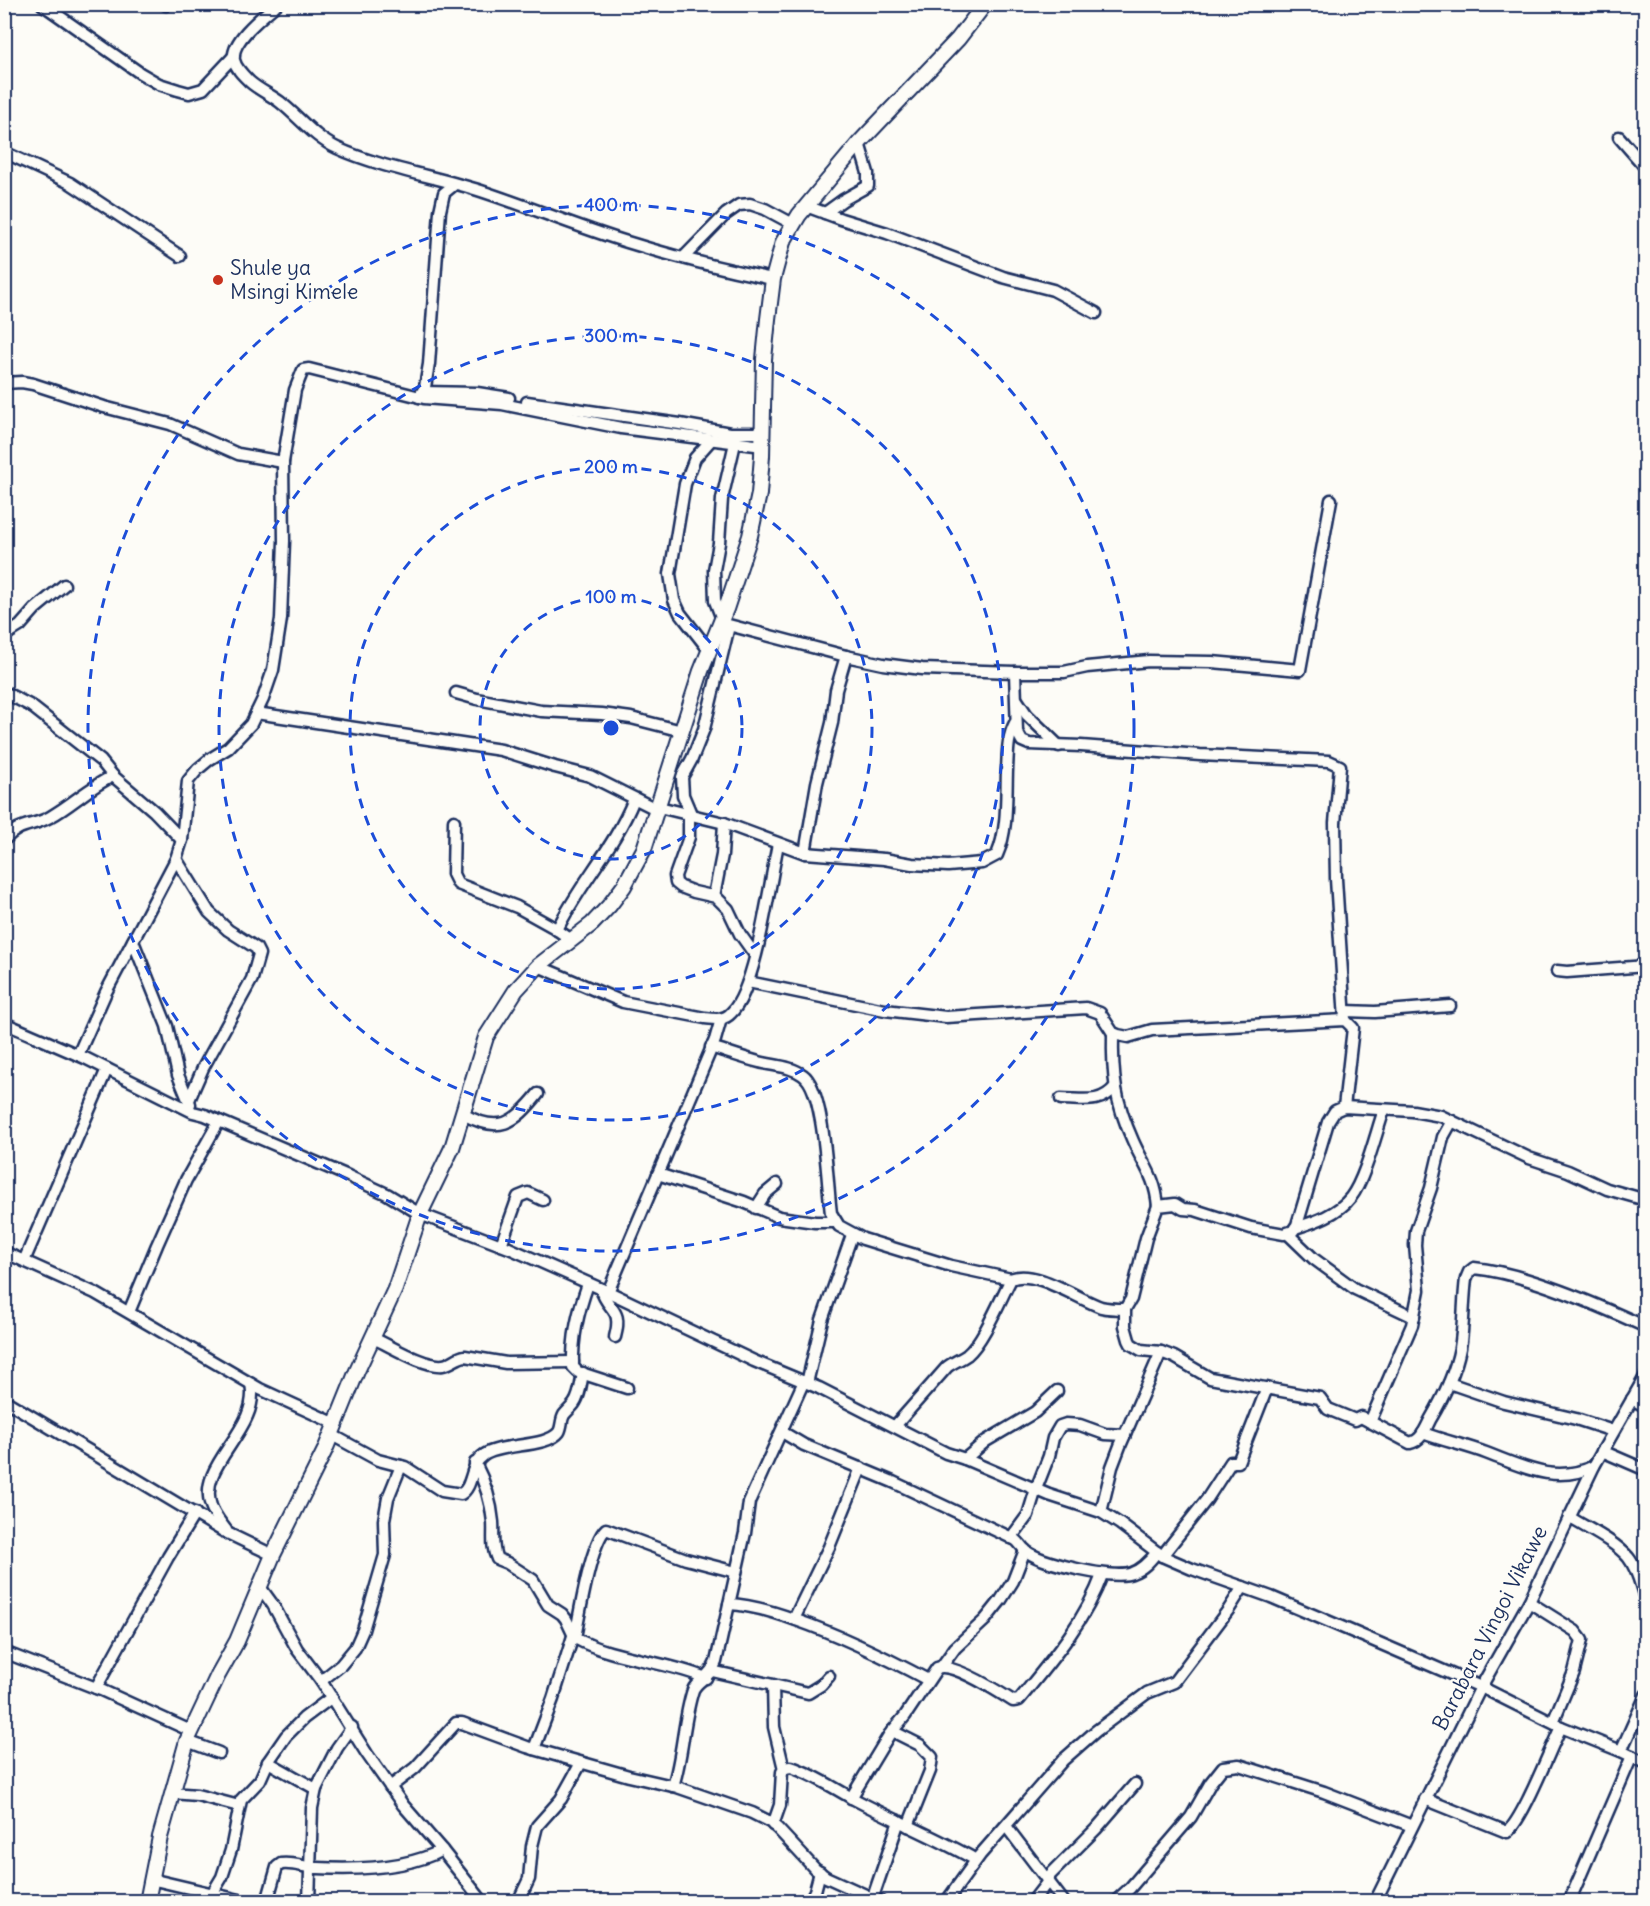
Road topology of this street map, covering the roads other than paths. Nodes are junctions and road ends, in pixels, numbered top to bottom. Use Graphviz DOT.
graph roads {
  1 [pos="42,4"];
  2 [pos="277,4"];
  3 [pos="985,4"];
  4 [pos="234,56"];
  5 [pos="1619,137"];
  6 [pos="859,143"];
  7 [pos="4,152"];
  8 [pos="1646,168"];
  9 [pos="455,184"];
  10 [pos="806,206"];
  11 [pos="825,213"];
  12 [pos="793,224"];
  13 [pos="180,256"];
  14 [pos="683,258"];
  15 [pos="773,279"];
  16 [pos="1096,313"];
  17 [pos="4,383"];
  18 [pos="421,394"];
  19 [pos="711,440"];
  20 [pos="763,440"];
  21 [pos="735,443"];
  22 [pos="282,462"];
  23 [pos="1331,500"];
  24 [pos="64,585"];
  25 [pos="724,623"];
  26 [pos="4,636"];
  27 [pos="709,650"];
  28 [pos="846,656"];
  29 [pos="1015,672"];
  30 [pos="4,692"];
  31 [pos="456,693"];
  32 [pos="1016,696"];
  33 [pos="256,713"];
  34 [pos="1017,720"];
  35 [pos="682,731"];
  36 [pos="1059,746"];
  37 [pos="113,776"];
  38 [pos="634,799"];
  39 [pos="658,808"];
  40 [pos="690,814"];
  41 [pos="454,821"];
  42 [pos="724,823"];
  43 [pos="4,840"];
  44 [pos="182,840"];
  45 [pos="778,844"];
  46 [pos="805,852"];
  47 [pos="176,859"];
  48 [pos="714,896"];
  49 [pos="557,930"];
  50 [pos="570,939"];
  51 [pos="133,941"];
  52 [pos="755,955"];
  53 [pos="538,966"];
  54 [pos="1646,966"];
  55 [pos="1557,971"];
  56 [pos="748,982"];
  57 [pos="1450,1006"];
  58 [pos="1345,1016"];
  59 [pos="721,1019"];
  60 [pos="4,1023"];
  61 [pos="1113,1033"];
  62 [pos="711,1047"];
  63 [pos="78,1055"];
  64 [pos="107,1069"];
  65 [pos="1115,1087"];
  66 [pos="538,1094"];
  67 [pos="1061,1099"];
  68 [pos="189,1100"];
  69 [pos="1344,1107"];
  70 [pos="1384,1110"];
  71 [pos="193,1112"];
  72 [pos="463,1114"];
  73 [pos="219,1121"];
  74 [pos="1452,1121"];
  75 [pos="658,1174"];
  76 [pos="777,1184"];
  77 [pos="543,1200"];
  78 [pos="1646,1200"];
  79 [pos="1158,1206"];
  80 [pos="756,1208"];
  81 [pos="420,1214"];
  82 [pos="836,1222"];
  83 [pos="1292,1231"];
  84 [pos="852,1234"];
  85 [pos="501,1245"];
  86 [pos="4,1252"];
  87 [pos="24,1261"];
  88 [pos="1011,1279"];
  89 [pos="588,1284"];
  90 [pos="604,1290"];
  91 [pos="1125,1309"];
  92 [pos="129,1312"];
  93 [pos="1414,1317"];
  94 [pos="1646,1327"];
  95 [pos="615,1337"];
  96 [pos="373,1338"];
  97 [pos="1161,1352"];
  98 [pos="573,1362"];
  99 [pos="583,1373"];
  100 [pos="1646,1375"];
  101 [pos="806,1382"];
  102 [pos="1449,1383"];
  103 [pos="251,1384"];
  104 [pos="627,1388"];
  105 [pos="1267,1388"];
  106 [pos="1057,1391"];
  107 [pos="1632,1399"];
  108 [pos="4,1401"];
  109 [pos="1646,1407"];
  110 [pos="1370,1422"];
  111 [pos="895,1426"];
  112 [pos="334,1430"];
  113 [pos="1613,1431"];
  114 [pos="782,1432"];
  115 [pos="1423,1432"];
  116 [pos="1125,1435"];
  117 [pos="1602,1451"];
  118 [pos="965,1459"];
  119 [pos="475,1463"];
  120 [pos="401,1466"];
  121 [pos="1594,1466"];
  122 [pos="861,1468"];
  123 [pos="1646,1470"];
  124 [pos="1036,1489"];
  125 [pos="1101,1512"];
  126 [pos="195,1514"];
  127 [pos="1569,1517"];
  128 [pos="228,1533"];
  129 [pos="1011,1538"];
  130 [pos="1025,1550"];
  131 [pos="1160,1554"];
  132 [pos="273,1556"];
  133 [pos="736,1572"];
  134 [pos="1102,1575"];
  135 [pos="260,1587"];
  136 [pos="1243,1587"];
  137 [pos="1646,1601"];
  138 [pos="1529,1602"];
  139 [pos="729,1604"];
  140 [pos="794,1620"];
  141 [pos="574,1637"];
  142 [pos="4,1652"];
  143 [pos="942,1666"];
  144 [pos="709,1675"];
  145 [pos="829,1676"];
  146 [pos="928,1680"];
  147 [pos="321,1681"];
  148 [pos="773,1684"];
  149 [pos="1481,1687"];
  150 [pos="96,1688"];
  151 [pos="1646,1695"];
  152 [pos="332,1697"];
  153 [pos="1557,1725"];
  154 [pos="352,1727"];
  155 [pos="892,1731"];
  156 [pos="189,1736"];
  157 [pos="534,1749"];
  158 [pos="1621,1751"];
  159 [pos="219,1753"];
  160 [pos="1632,1756"];
  161 [pos="268,1762"];
  162 [pos="581,1763"];
  163 [pos="1646,1763"];
  164 [pos="784,1769"];
  165 [pos="1135,1784"];
  166 [pos="390,1786"];
  167 [pos="673,1786"];
  168 [pos="316,1789"];
  169 [pos="172,1793"];
  170 [pos="851,1798"];
  171 [pos="1425,1799"];
  172 [pos="239,1806"];
  173 [pos="904,1823"];
  174 [pos="773,1825"];
  175 [pos="1006,1826"];
  176 [pos="1412,1826"];
  177 [pos="442,1850"];
  178 [pos="976,1860"];
  179 [pos="310,1868"];
  180 [pos="820,1872"];
  181 [pos="152,1876"];
  182 [pos="1048,1879"];
  183 [pos="213,1892"];
  184 [pos="877,1899"];
  185 [pos="147,1902"];
  186 [pos="248,1902"];
  187 [pos="267,1902"];
  188 [pos="309,1902"];
  189 [pos="483,1902"];
  190 [pos="518,1902"];
  191 [pos="809,1902"];
  192 [pos="946,1902"];
  193 [pos="1032,1902"];
  194 [pos="1064,1902"];
  195 [pos="1115,1902"];
  196 [pos="1375,1902"];
  197 [pos="1569,1902"];
  1 -- 4 [label="street"];
  2 -- 4 [label="street"];
  3 -- 6 [label="street"];
  4 -- 9 [label="street"];
  5 -- 8 [label="street"];
  6 -- 10 [label="street"];
  6 -- 11 [label="street"];
  7 -- 13 [label="street"];
  9 -- 14 [label="street"];
  9 -- 18 [label="street"];
  10 -- 11 [label="street"];
  10 -- 12 [label="street"];
  11 -- 16 [label="street"];
  12 -- 14 [label="street"];
  12 -- 15 [label="street"];
  14 -- 15 [label="street"];
  15 -- 20 [label="street"];
  17 -- 22 [label="street"];
  18 -- 19 [label="street"];
  18 -- 20 [label="street"];
  18 -- 22 [label="street"];
  19 -- 21 [label="street"];
  19 -- 27 [label="street"];
  20 -- 21 [label="street"];
  20 -- 25 [label="street"];
  21 -- 25 [label="street"];
  22 -- 33 [label="street"];
  23 -- 29 [label="street"];
  24 -- 26 [label="street"];
  25 -- 27 [label="street"];
  25 -- 28 [label="street"];
  25 -- 40 [label="street"];
  27 -- 35 [label="street"];
  28 -- 29 [label="street"];
  28 -- 46 [label="street"];
  29 -- 32 [label="street"];
  30 -- 37 [label="street"];
  31 -- 35 [label="street"];
  32 -- 34 [label="street"];
  32 -- 36 [label="street"];
  33 -- 38 [label="street"];
  33 -- 44 [label="street"];
  34 -- 36 [label="street"];
  34 -- 46 [label="street"];
  35 -- 39 [label="street"];
  36 -- 58 [label="street"];
  37 -- 43 [label="street"];
  37 -- 44 [label="street"];
  38 -- 39 [label="street"];
  38 -- 49 [label="street"];
  39 -- 40 [label="street"];
  39 -- 50 [label="street"];
  40 -- 42 [label="street"];
  40 -- 48 [label="street"];
  41 -- 49 [label="street"];
  42 -- 45 [label="street"];
  42 -- 48 [label="street"];
  44 -- 47 [label="street"];
  45 -- 46 [label="street"];
  45 -- 52 [label="street"];
  47 -- 51 [label="street"];
  47 -- 68 [label="street"];
  48 -- 52 [label="street"];
  49 -- 50 [label="street"];
  50 -- 53 [label="street"];
  51 -- 63 [label="street"];
  51 -- 68 [label="street"];
  52 -- 56 [label="street"];
  53 -- 59 [label="street"];
  53 -- 72 [label="street"];
  54 -- 55 [label="street"];
  56 -- 59 [label="street"];
  56 -- 61 [label="street"];
  57 -- 58 [label="street"];
  58 -- 61 [label="street"];
  58 -- 69 [label="street"];
  59 -- 62 [label="street"];
  60 -- 63 [label="street"];
  61 -- 65 [label="street"];
  62 -- 75 [label="street"];
  62 -- 82 [label="street"];
  63 -- 64 [label="street"];
  64 -- 71 [label="street"];
  64 -- 87 [label="street"];
  65 -- 67 [label="street"];
  65 -- 79 [label="street"];
  66 -- 72 [label="street"];
  68 -- 71 [label="street"];
  69 -- 70 [label="street"];
  69 -- 83 [label="street"];
  70 -- 74 [label="street"];
  70 -- 83 [label="street"];
  71 -- 73 [label="street"];
  72 -- 81 [label="street"];
  73 -- 81 [label="street"];
  73 -- 92 [label="street"];
  74 -- 78 [label="street"];
  74 -- 93 [label="street"];
  75 -- 80 [label="street"];
  75 -- 90 [label="street"];
  76 -- 80 [label="street"];
  77 -- 85 [label="street"];
  79 -- 83 [label="street"];
  79 -- 91 [label="street"];
  80 -- 82 [label="street"];
  81 -- 85 [label="street"];
  81 -- 96 [label="street"];
  82 -- 84 [label="street"];
  83 -- 93 [label="street"];
  84 -- 88 [label="street"];
  84 -- 101 [label="street"];
  85 -- 89 [label="street"];
  86 -- 87 [label="street"];
  87 -- 92 [label="street"];
  88 -- 91 [label="street"];
  88 -- 111 [label="street"];
  89 -- 90 [label="street"];
  89 -- 98 [label="street"];
  90 -- 95 [label="street"];
  90 -- 101 [label="street"];
  91 -- 97 [label="street"];
  92 -- 103 [label="street"];
  93 -- 110 [label="street"];
  94 -- 102 [label="street"];
  96 -- 98 [label="street"];
  96 -- 112 [label="street"];
  97 -- 105 [label="street"];
  97 -- 116 [label="street"];
  98 -- 99 [label="street"];
  99 -- 104 [label="street"];
  99 -- 119 [label="street"];
  100 -- 107 [label="street, Barabara Vingoi Vikawe"];
  101 -- 111 [label="street"];
  101 -- 114 [label="street"];
  102 -- 113 [label="street"];
  102 -- 115 [label="street"];
  103 -- 112 [label="street"];
  103 -- 128 [label="street"];
  105 -- 110 [label="street"];
  105 -- 131 [label="street"];
  106 -- 118 [label="street"];
  107 -- 109 [label="street"];
  107 -- 113 [label="street, Barabara Vingoi Vikawe"];
  108 -- 126 [label="street"];
  110 -- 115 [label="street"];
  111 -- 118 [label="street"];
  112 -- 120 [label="street"];
  112 -- 132 [label="street"];
  113 -- 117 [label="street, Barabara Vingoi Vikawe"];
  114 -- 122 [label="street"];
  114 -- 133 [label="street"];
  115 -- 121 [label="street"];
  116 -- 124 [label="street"];
  116 -- 125 [label="street"];
  117 -- 121 [label="street, Barabara Vingoi Vikawe"];
  117 -- 123 [label="street"];
  118 -- 124 [label="street"];
  119 -- 120 [label="street"];
  119 -- 141 [label="street"];
  120 -- 147 [label="street"];
  121 -- 127 [label="street, Barabara Vingoi Vikawe"];
  122 -- 129 [label="street"];
  122 -- 140 [label="street"];
  124 -- 125 [label="street"];
  124 -- 129 [label="street"];
  125 -- 131 [label="street"];
  126 -- 128 [label="street"];
  126 -- 150 [label="street"];
  127 -- 137 [label="street"];
  127 -- 138 [label="street, Barabara Vingoi Vikawe"];
  128 -- 132 [label="street"];
  129 -- 130 [label="street"];
  130 -- 134 [label="street"];
  130 -- 143 [label="street"];
  131 -- 134 [label="street"];
  131 -- 136 [label="street"];
  132 -- 135 [label="street"];
  133 -- 139 [label="street"];
  133 -- 141 [label="street"];
  134 -- 143 [label="street"];
  135 -- 147 [label="street"];
  135 -- 156 [label="street"];
  136 -- 149 [label="street"];
  136 -- 175 [label="street"];
  138 -- 149 [label="street, Barabara Vingoi Vikawe"];
  138 -- 153 [label="street"];
  139 -- 140 [label="street"];
  139 -- 144 [label="street"];
  140 -- 146 [label="street"];
  141 -- 144 [label="street"];
  141 -- 157 [label="street"];
  142 -- 150 [label="street"];
  143 -- 146 [label="street"];
  144 -- 148 [label="street"];
  144 -- 167 [label="street"];
  145 -- 148 [label="street"];
  146 -- 155 [label="street"];
  147 -- 152 [label="street"];
  148 -- 164 [label="street"];
  149 -- 153 [label="street"];
  149 -- 171 [label="street, Barabara Vingoi Vikawe"];
  150 -- 156 [label="street"];
  151 -- 158 [label="street"];
  152 -- 154 [label="street"];
  152 -- 161 [label="street"];
  153 -- 158 [label="street"];
  153 -- 171 [label="street"];
  154 -- 166 [label="street"];
  154 -- 168 [label="street"];
  155 -- 170 [label="street"];
  155 -- 173 [label="street"];
  156 -- 159 [label="street"];
  156 -- 169 [label="street"];
  157 -- 162 [label="street"];
  157 -- 166 [label="street"];
  158 -- 160 [label="street"];
  160 -- 163 [label="street"];
  160 -- 197 [label="street"];
  161 -- 168 [label="street"];
  161 -- 172 [label="street"];
  162 -- 167 [label="street"];
  162 -- 190 [label="street"];
  164 -- 170 [label="street"];
  164 -- 174 [label="street"];
  165 -- 182 [label="street"];
  166 -- 177 [label="street"];
  167 -- 174 [label="street"];
  168 -- 179 [label="street"];
  169 -- 172 [label="street"];
  169 -- 181 [label="street"];
  170 -- 173 [label="street"];
  171 -- 176 [label="street, Barabara Vingoi Vikawe"];
  172 -- 183 [label="street"];
  173 -- 178 [label="street"];
  173 -- 184 [label="street"];
  174 -- 180 [label="street"];
  175 -- 178 [label="street"];
  175 -- 182 [label="street"];
  176 -- 195 [label="street"];
  176 -- 196 [label="street, Barabara Vingoi Vikawe"];
  177 -- 179 [label="street"];
  177 -- 189 [label="street"];
  178 -- 192 [label="street"];
  179 -- 187 [label="street"];
  179 -- 188 [label="street"];
  180 -- 184 [label="street"];
  180 -- 191 [label="street"];
  181 -- 183 [label="street"];
  181 -- 185 [label="street"];
  182 -- 193 [label="street"];
  182 -- 194 [label="street"];
  183 -- 186 [label="street"];
}
